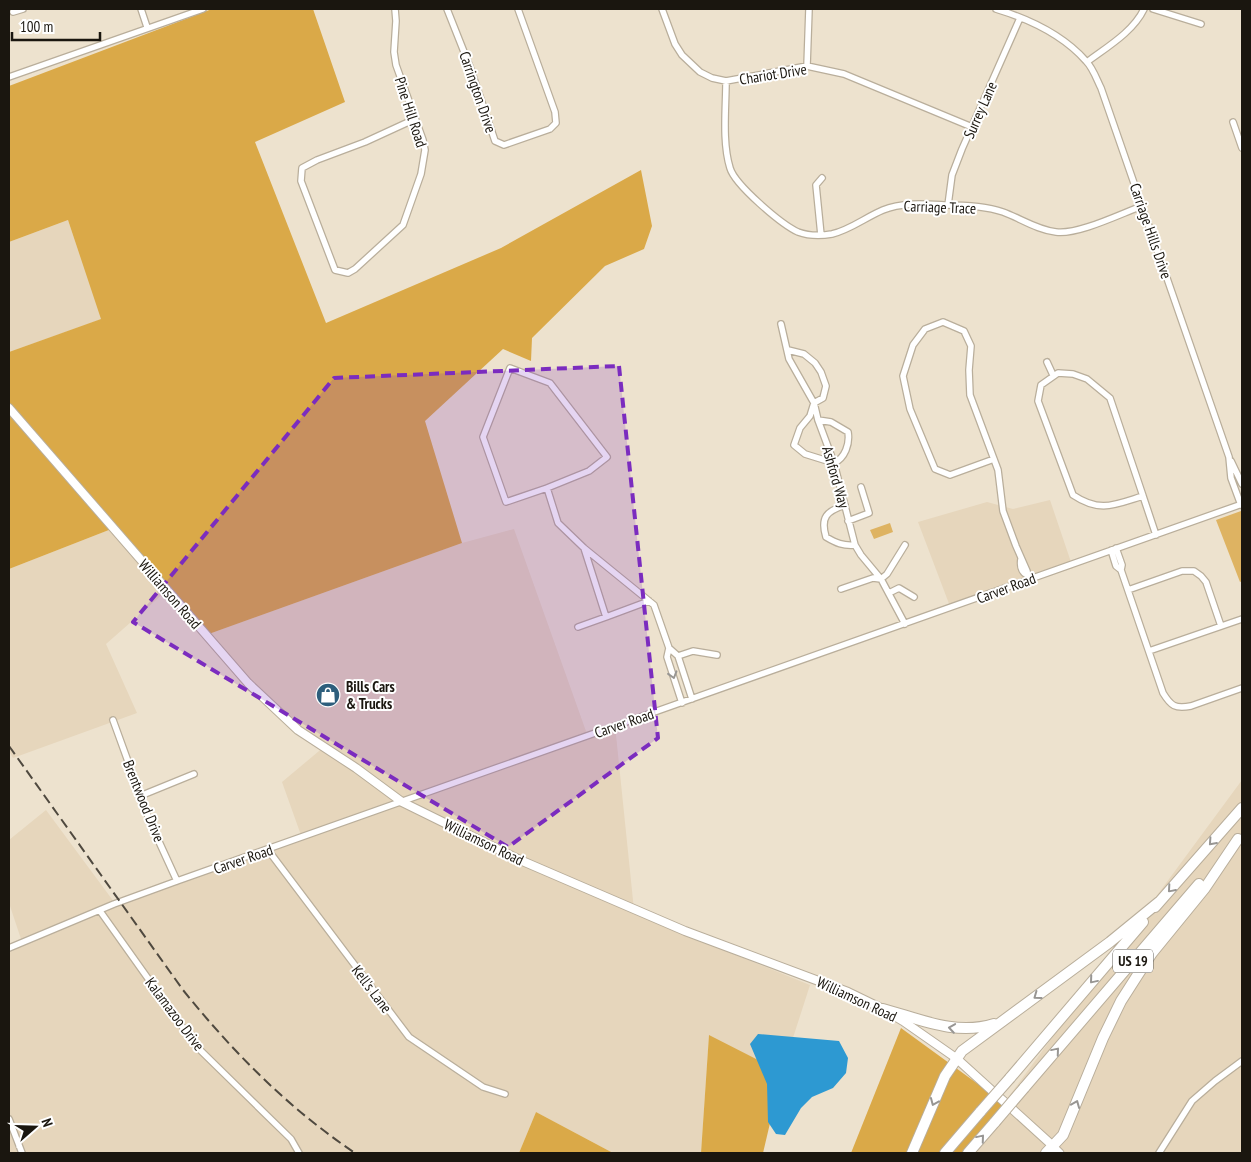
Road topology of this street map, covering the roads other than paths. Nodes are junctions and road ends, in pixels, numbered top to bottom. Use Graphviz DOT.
graph roads {
  1 [pos="23,9"];
  2 [pos="141,9"];
  3 [pos="203,9"];
  4 [pos="395,9"];
  5 [pos="448,9"];
  6 [pos="518,9"];
  7 [pos="662,9"];
  8 [pos="809,9"];
  9 [pos="996,9"];
  10 [pos="1144,9"];
  11 [pos="1153,9"];
  12 [pos="12,12"];
  13 [pos="1020,18"];
  14 [pos="1201,24"];
  15 [pos="147,27"];
  16 [pos="1087,62"];
  17 [pos="807,66"];
  18 [pos="9,77"];
  19 [pos="726,81"];
  20 [pos="415,119"];
  21 [pos="1233,122"];
  22 [pos="972,128"];
  23 [pos="1242,148"];
  24 [pos="822,178"];
  25 [pos="948,205"];
  26 [pos="1142,206"];
  27 [pos="821,235"];
  28 [pos="781,324"];
  29 [pos="788,350"];
  30 [pos="1047,362"];
  31 [pos="1053,376"];
  32 [pos="814,404"];
  33 [pos="9,408"];
  34 [pos="818,420"];
  35 [pos="1228,457"];
  36 [pos="994,460"];
  37 [pos="834,463"];
  38 [pos="1242,484"];
  39 [pos="861,487"];
  40 [pos="547,488"];
  41 [pos="1143,496"];
  42 [pos="1241,504"];
  43 [pos="845,505"];
  44 [pos="848,521"];
  45 [pos="1156,535"];
  46 [pos="855,545"];
  47 [pos="905,545"];
  48 [pos="584,548"];
  49 [pos="1114,549"];
  50 [pos="1028,577"];
  51 [pos="881,579"];
  52 [pos="841,589"];
  53 [pos="1128,590"];
  54 [pos="889,593"];
  55 [pos="914,597"];
  56 [pos="650,601"];
  57 [pos="606,617"];
  58 [pos="1242,619"];
  59 [pos="905,624"];
  60 [pos="1221,626"];
  61 [pos="578,627"];
  62 [pos="669,648"];
  63 [pos="1148,651"];
  64 [pos="717,655"];
  65 [pos="678,656"];
  66 [pos="1242,688"];
  67 [pos="692,699"];
  68 [pos="682,703"];
  69 [pos="113,720"];
  70 [pos="194,774"];
  71 [pos="140,796"];
  72 [pos="402,802"];
  73 [pos="1242,808"];
  74 [pos="1240,837"];
  75 [pos="268,850"];
  76 [pos="177,881"];
  77 [pos="1159,902"];
  78 [pos="100,910"];
  79 [pos="9,948"];
  80 [pos="883,1008"];
  81 [pos="1000,1023"];
  82 [pos="956,1058"];
  83 [pos="1242,1062"];
  84 [pos="505,1094"];
  85 [pos="9,1119"];
  86 [pos="1053,1151"];
  87 [pos="22,1153"];
  88 [pos="299,1153"];
  89 [pos="912,1153"];
  90 [pos="945,1153"];
  91 [pos="968,1153"];
  92 [pos="1159,1153"];
  1 -- 12 [label="street"];
  2 -- 15 [label="street"];
  3 -- 15 [label="street"];
  4 -- 20 [label="street, Pine Hill Road"];
  5 -- 6 [label="street, Carrington Drive"];
  7 -- 19 [label="street, Chariot Drive"];
  8 -- 17 [label="street"];
  9 -- 13 [label="street, Carriage Hills Drive"];
  10 -- 16 [label="street"];
  11 -- 14 [label="street"];
  13 -- 16 [label="street, Carriage Hills Drive"];
  13 -- 22 [label="street, Surrey Lane"];
  15 -- 18 [label="street"];
  16 -- 26 [label="street, Carriage Hills Drive"];
  17 -- 19 [label="street, Chariot Drive"];
  17 -- 22 [label="street, Chariot Drive"];
  19 -- 27 [label="street, Carriage Trace"];
  20 -- 20 [label="street, Pine Hill Road"];
  21 -- 23 [label="street"];
  22 -- 25 [label="street, Surrey Lane"];
  24 -- 27 [label="street"];
  25 -- 26 [label="street, Carriage Trace"];
  25 -- 27 [label="street, Carriage Trace"];
  26 -- 35 [label="street, Carriage Hills Drive"];
  28 -- 29 [label="street, Ashford Way"];
  29 -- 32 [label="street, Ashford Way"];
  29 -- 32 [label="street"];
  30 -- 31 [label="street"];
  31 -- 41 [label="street"];
  31 -- 41 [label="street"];
  32 -- 34 [label="street, Ashford Way"];
  32 -- 37 [label="street"];
  33 -- 72 [label="main road, Williamson Road"];
  34 -- 37 [label="street, Ashford Way"];
  34 -- 37 [label="street"];
  35 -- 38 [label="street"];
  35 -- 42 [label="street, Carriage Hills Drive"];
  36 -- 36 [label="street"];
  36 -- 50 [label="street"];
  37 -- 43 [label="street, Ashford Way"];
  39 -- 44 [label="street"];
  40 -- 40 [label="street"];
  40 -- 48 [label="street"];
  41 -- 45 [label="street"];
  42 -- 45 [label="street, Carver Road"];
  43 -- 44 [label="street, Ashford Way"];
  43 -- 46 [label="street"];
  44 -- 46 [label="street, Ashford Way"];
  45 -- 49 [label="street, Carver Road"];
  46 -- 51 [label="street, Ashford Way"];
  47 -- 51 [label="street"];
  48 -- 56 [label="street"];
  48 -- 57 [label="street"];
  49 -- 50 [label="street, Carver Road"];
  49 -- 53 [label="street"];
  50 -- 59 [label="street, Carver Road"];
  51 -- 52 [label="street"];
  51 -- 54 [label="street, Ashford Way"];
  53 -- 60 [label="street"];
  53 -- 63 [label="street"];
  54 -- 55 [label="street"];
  54 -- 59 [label="street, Ashford Way"];
  56 -- 57 [label="street"];
  56 -- 62 [label="street"];
  57 -- 61 [label="street"];
  58 -- 60 [label="street"];
  59 -- 67 [label="street, Carver Road"];
  60 -- 63 [label="street"];
  62 -- 65 [label="street"];
  62 -- 68 [label="street, one-way"];
  63 -- 66 [label="street"];
  64 -- 65 [label="street"];
  65 -- 67 [label="street"];
  67 -- 68 [label="street, Carver Road"];
  68 -- 72 [label="street, Carver Road"];
  69 -- 71 [label="street, Brentwood Drive"];
  70 -- 71 [label="street"];
  71 -- 76 [label="street, Brentwood Drive"];
  72 -- 75 [label="street, Carver Road"];
  72 -- 80 [label="main road, Williamson Road"];
  73 -- 77 [label="highway, US 19, one-way"];
  86 -- 74 [label="highway, one-way"];
  91 -- 74 [label="highway, US 19, one-way, bridge"];
  75 -- 76 [label="street, Carver Road"];
  75 -- 84 [label="street, Kell's Lane"];
  76 -- 78 [label="street, Carver Road"];
  77 -- 81 [label="highway, one-way"];
  77 -- 90 [label="highway, US 19, one-way, bridge"];
  78 -- 79 [label="street, Carver Road"];
  78 -- 88 [label="street, Kalamazoo Drive"];
  81 -- 80 [label="highway, one-way"];
  80 -- 82 [label="main road, Williamson Road"];
  81 -- 82 [label="highway"];
  82 -- 86 [label="main road, Williamson Road"];
  82 -- 89 [label="highway, one-way"];
  83 -- 92 [label="street"];
  85 -- 87 [label="street"];
}
